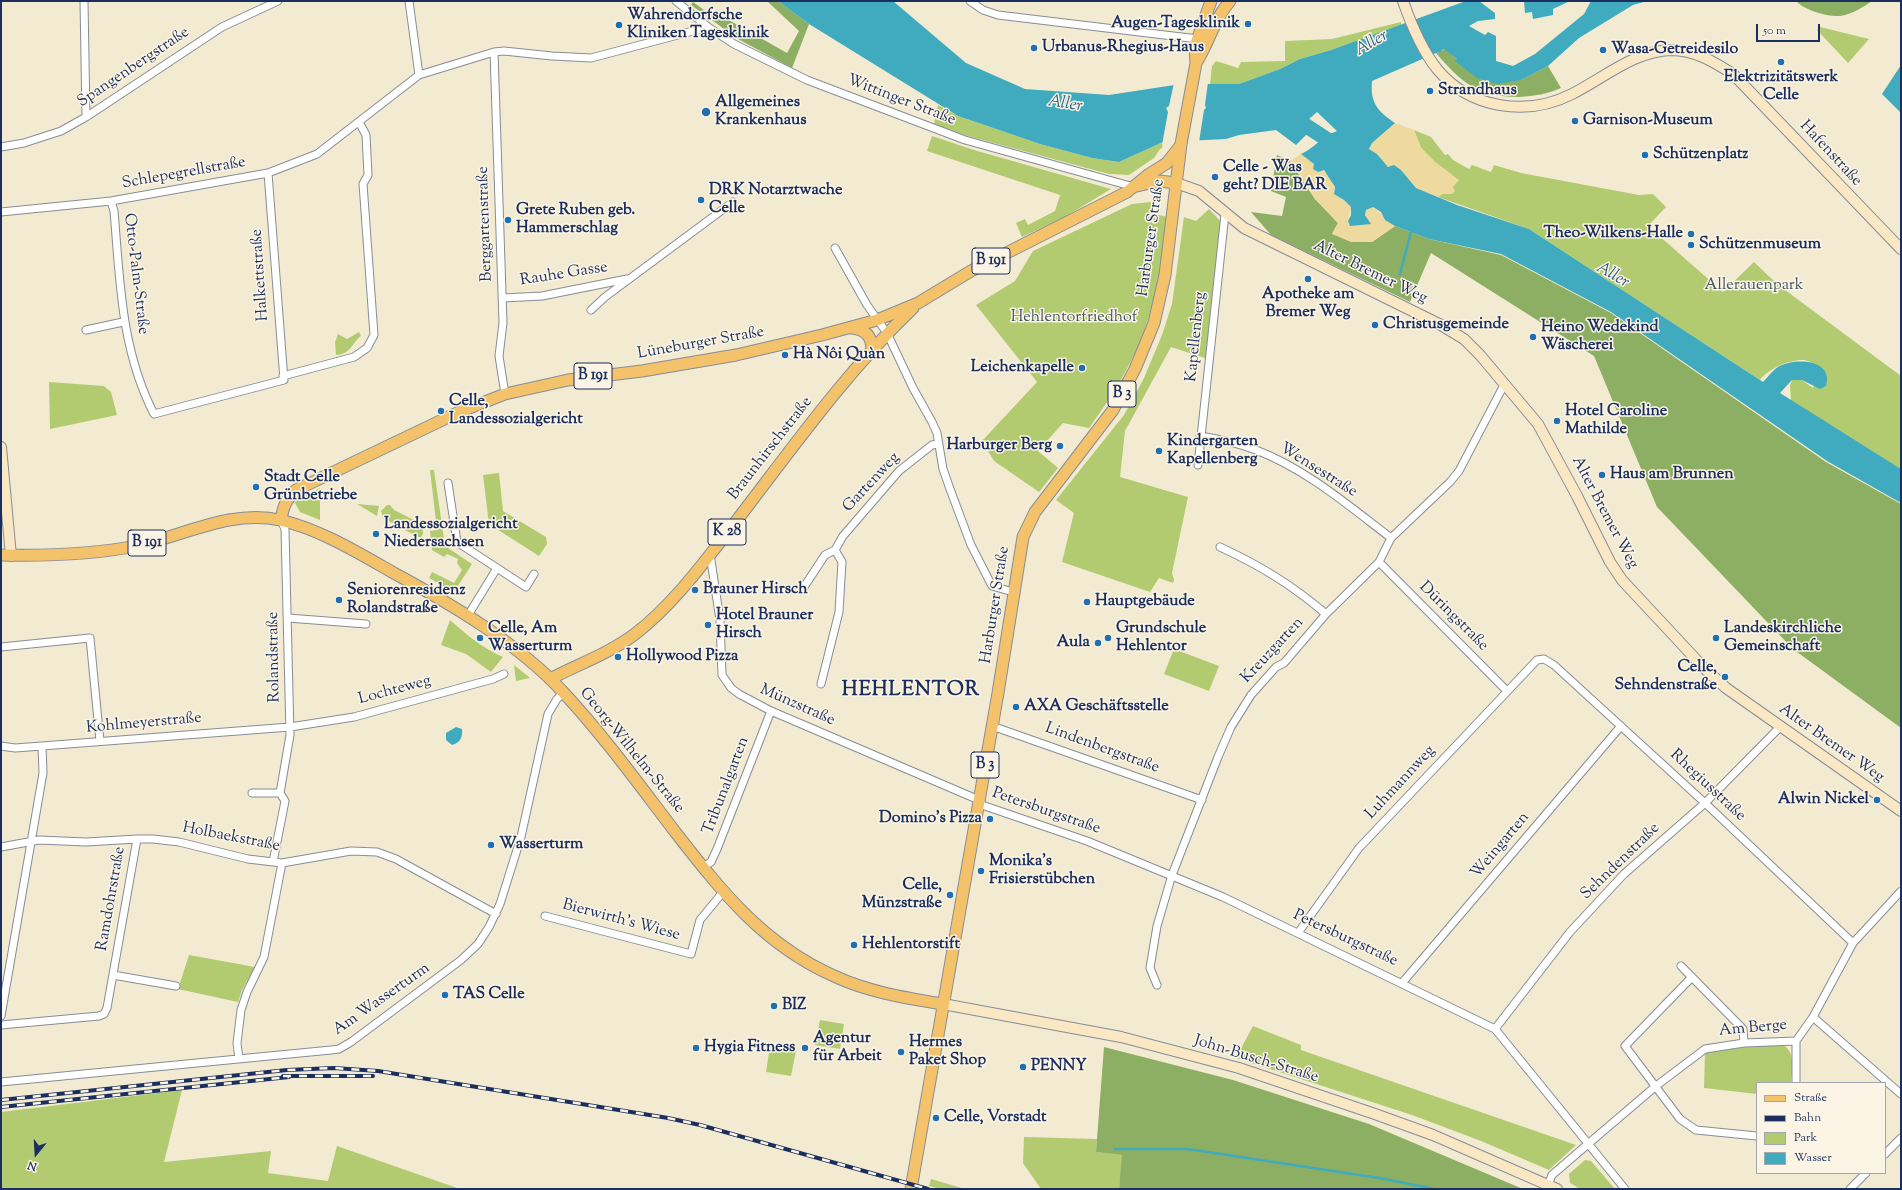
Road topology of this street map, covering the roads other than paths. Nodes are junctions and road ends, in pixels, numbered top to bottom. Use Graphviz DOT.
graph roads {
  1 [pos="84,1"];
  2 [pos="278,1"];
  3 [pos="409,1"];
  4 [pos="676,1"];
  5 [pos="970,1"];
  6 [pos="1212,1"];
  7 [pos="1230,1"];
  8 [pos="1403,1"];
  9 [pos="708,27"];
  10 [pos="1198,39"];
  11 [pos="494,52"];
  12 [pos="1195,68"];
  13 [pos="419,75"];
  14 [pos="86,117"];
  15 [pos="359,122"];
  16 [pos="1181,144"];
  17 [pos="1,147"];
  18 [pos="268,173"];
  19 [pos="1176,183"];
  20 [pos="1134,187"];
  21 [pos="111,201"];
  22 [pos="733,202"];
  23 [pos="1,212"];
  24 [pos="1225,214"];
  25 [pos="835,248"];
  26 [pos="1901,249"];
  27 [pos="630,278"];
  28 [pos="503,298"];
  29 [pos="918,303"];
  30 [pos="591,310"];
  31 [pos="877,320"];
  32 [pos="123,322"];
  33 [pos="850,328"];
  34 [pos="86,330"];
  35 [pos="887,333"];
  36 [pos="872,350"];
  37 [pos="283,376"];
  38 [pos="1505,383"];
  39 [pos="505,394"];
  40 [pos="1200,436"];
  41 [pos="938,444"];
  42 [pos="1,447"];
  43 [pos="1198,465"];
  44 [pos="448,484"];
  45 [pos="281,520"];
  46 [pos="1391,538"];
  47 [pos="1220,547"];
  48 [pos="835,550"];
  49 [pos="710,554"];
  50 [pos="6,555"];
  51 [pos="1379,562"];
  52 [pos="497,568"];
  53 [pos="534,574"];
  54 [pos="802,590"];
  55 [pos="1013,592"];
  56 [pos="1326,614"];
  57 [pos="467,616"];
  58 [pos="288,618"];
  59 [pos="366,624"];
  60 [pos="1,647"];
  61 [pos="1537,660"];
  62 [pos="504,674"];
  63 [pos="550,679"];
  64 [pos="821,684"];
  65 [pos="1507,691"];
  66 [pos="564,692"];
  67 [pos="771,712"];
  68 [pos="992,726"];
  69 [pos="1621,726"];
  70 [pos="290,727"];
  71 [pos="1780,727"];
  72 [pos="100,741"];
  73 [pos="1,746"];
  74 [pos="42,746"];
  75 [pos="252,793"];
  76 [pos="280,793"];
  77 [pos="1202,800"];
  78 [pos="979,802"];
  79 [pos="1705,803"];
  80 [pos="1901,811"];
  81 [pos="138,839"];
  82 [pos="31,841"];
  83 [pos="1,847"];
  84 [pos="273,862"];
  85 [pos="282,863"];
  86 [pos="703,867"];
  87 [pos="1172,875"];
  88 [pos="1901,891"];
  89 [pos="723,892"];
  90 [pos="496,914"];
  91 [pos="545,916"];
  92 [pos="1298,933"];
  93 [pos="1853,943"];
  94 [pos="1681,966"];
  95 [pos="113,975"];
  96 [pos="1692,978"];
  97 [pos="1402,983"];
  98 [pos="1157,985"];
  99 [pos="176,986"];
  100 [pos="943,1004"];
  101 [pos="1,1016"];
  102 [pos="1813,1017"];
  103 [pos="1,1025"];
  104 [pos="1495,1029"];
  105 [pos="1796,1041"];
  106 [pos="1744,1042"];
  107 [pos="239,1059"];
  108 [pos="1,1082"];
  109 [pos="1796,1082"];
  110 [pos="1656,1086"];
  111 [pos="1901,1094"];
  112 [pos="1756,1136"];
  113 [pos="1901,1138"];
  114 [pos="1588,1144"];
  115 [pos="1886,1153"];
  116 [pos="1865,1174"];
  117 [pos="1552,1187"];
  118 [pos="911,1189"];
  119 [pos="1625,1189"];
  120 [pos="1850,1189"];
  1 -- 14 [label="street"];
  2 -- 14 [label="street, Spangenbergstraße"];
  3 -- 13 [label="street"];
  4 -- 9 [label="street, Wittinger Straße"];
  5 -- 10 [label="street"];
  6 -- 10 [label="main road, B 3"];
  7 -- 12 [label="main road, B 3"];
  8 -- 26 [label="street, Hafenstraße"];
  9 -- 11 [label="street, Schlepegrellstraße"];
  9 -- 20 [label="street, Wittinger Straße"];
  10 -- 12 [label="main road, B 3"];
  11 -- 13 [label="street, Schlepegrellstraße"];
  11 -- 28 [label="street, Berggartenstraße"];
  12 -- 16 [label="main road, Harburger Straße / B 3"];
  13 -- 15 [label="street, Schlepegrellstraße"];
  14 -- 17 [label="street, Spangenbergstraße"];
  15 -- 18 [label="street, Schlepegrellstraße"];
  15 -- 37 [label="street"];
  16 -- 19 [label="main road, Harburger Straße / B 3"];
  16 -- 20 [label="main road, Lüneburger Straße / B 191"];
  18 -- 21 [label="street, Schlepegrellstraße"];
  18 -- 37 [label="street, Halkettstraße"];
  19 -- 20 [label="main road, Lüneburger Straße / B 191"];
  19 -- 24 [label="street, Alter Bremer Weg"];
  19 -- 55 [label="main road, Harburger Straße / B 3"];
  20 -- 29 [label="main road, Lüneburger Straße / B 191"];
  21 -- 23 [label="street, Schlepegrellstraße"];
  21 -- 32 [label="street, Otto-Palm-Straße"];
  22 -- 27 [label="street, Rauhe Gasse"];
  24 -- 38 [label="street, Alter Bremer Weg"];
  24 -- 40 [label="street, Kapellenberg"];
  25 -- 31 [label="street"];
  27 -- 28 [label="street, Rauhe Gasse"];
  27 -- 30 [label="street, Rauhe Gasse"];
  28 -- 39 [label="street, Berggartenstraße"];
  29 -- 31 [label="main road, Lüneburger Straße / B 191"];
  29 -- 35 [label="main road, Braunhirschstraße"];
  31 -- 33 [label="main road, Lüneburger Straße / B 191"];
  31 -- 35 [label="street"];
  32 -- 34 [label="street"];
  32 -- 37 [label="street, Otto-Palm-Straße"];
  33 -- 36 [label="main road"];
  33 -- 39 [label="main road, Lüneburger Straße / B 191"];
  35 -- 36 [label="main road, Braunhirschstraße"];
  35 -- 41 [label="street"];
  36 -- 49 [label="main road, Braunhirschstraße / K 28"];
  38 -- 46 [label="street, Kreuzgarten"];
  38 -- 71 [label="street, Alter Bremer Weg"];
  39 -- 45 [label="main road, Lüneburger Straße / B 191"];
  40 -- 43 [label="street, Kapellenberg"];
  40 -- 46 [label="street, Wensestraße"];
  41 -- 48 [label="street, Gartenweg"];
  41 -- 55 [label="street"];
  42 -- 50 [label="street"];
  44 -- 52 [label="street"];
  45 -- 50 [label="main road, B 191"];
  45 -- 57 [label="main road, Georg-Wilhelm-Straße"];
  45 -- 58 [label="street, Rolandstraße"];
  46 -- 51 [label="street, Kreuzgarten"];
  47 -- 56 [label="street"];
  48 -- 54 [label="street, Gartenweg"];
  48 -- 64 [label="street"];
  49 -- 63 [label="main road, Braunhirschstraße / K 28"];
  49 -- 67 [label="street, Münzstraße"];
  51 -- 56 [label="street, Kreuzgarten"];
  51 -- 65 [label="street, Düringstraße"];
  52 -- 53 [label="street"];
  52 -- 57 [label="street"];
  55 -- 68 [label="main road, Harburger Straße / B 3"];
  56 -- 77 [label="street, Kreuzgarten"];
  57 -- 63 [label="main road, Georg-Wilhelm-Straße"];
  58 -- 59 [label="street"];
  58 -- 70 [label="street, Rolandstraße"];
  60 -- 72 [label="street"];
  61 -- 65 [label="street, Luhmannweg"];
  61 -- 69 [label="street, Rhegiusstraße"];
  62 -- 70 [label="street, Lochteweg"];
  63 -- 66 [label="main road, Georg-Wilhelm-Straße"];
  65 -- 92 [label="street, Luhmannweg"];
  66 -- 86 [label="main road, Georg-Wilhelm-Straße"];
  66 -- 90 [label="street, Am Wasserturm"];
  67 -- 78 [label="street, Münzstraße"];
  67 -- 86 [label="street, Tribunalgarten"];
  68 -- 77 [label="street, Lindenbergstraße"];
  68 -- 78 [label="main road, Harburger Straße / B 3"];
  69 -- 79 [label="street, Rhegiusstraße"];
  69 -- 97 [label="street, Weingarten"];
  70 -- 72 [label="street, Kohlmeyerstraße"];
  70 -- 76 [label="street, Rolandstraße"];
  71 -- 79 [label="street, Sehndenstraße"];
  71 -- 80 [label="street, Alter Bremer Weg"];
  72 -- 74 [label="street, Kohlmeyerstraße"];
  73 -- 74 [label="street, Kohlmeyerstraße"];
  74 -- 82 [label="street"];
  75 -- 76 [label="street"];
  76 -- 84 [label="street, Rolandstraße"];
  77 -- 87 [label="street, Kreuzgarten"];
  78 -- 87 [label="street, Petersburgstraße"];
  78 -- 100 [label="main road, Harburger Straße / B 3"];
  79 -- 93 [label="street, Rhegiusstraße"];
  79 -- 104 [label="street, Sehndenstraße"];
  81 -- 82 [label="street, Ramdohrstraße"];
  81 -- 84 [label="street, Holbaekstraße"];
  81 -- 95 [label="street, Ramdohrstraße"];
  82 -- 83 [label="street, Ramdohrstraße"];
  82 -- 101 [label="street"];
  84 -- 85 [label="street, Holbaekstraße"];
  85 -- 90 [label="street, Holbaekstraße"];
  85 -- 107 [label="street"];
  86 -- 89 [label="main road, Georg-Wilhelm-Straße"];
  87 -- 92 [label="street, Petersburgstraße"];
  87 -- 98 [label="street, Kreuzgarten"];
  88 -- 93 [label="street, Am Berge"];
  89 -- 91 [label="street, Bierwirth's Wiese"];
  89 -- 100 [label="main road, Georg-Wilhelm-Straße"];
  90 -- 107 [label="street, Am Wasserturm"];
  92 -- 97 [label="street, Petersburgstraße"];
  93 -- 102 [label="street, Am Berge"];
  94 -- 96 [label="street"];
  95 -- 99 [label="street, Ramdohrstraße"];
  95 -- 103 [label="street, Ramdohrstraße"];
  96 -- 106 [label="street"];
  96 -- 110 [label="street"];
  97 -- 104 [label="street, Petersburgstraße"];
  100 -- 117 [label="street, John-Busch-Straße"];
  100 -- 118 [label="main road, Harburger Straße / B 3"];
  102 -- 105 [label="street, Am Berge"];
  102 -- 111 [label="street"];
  104 -- 114 [label="street, Petersburgstraße"];
  105 -- 106 [label="street, Am Berge"];
  105 -- 109 [label="street"];
  106 -- 110 [label="street, Am Berge"];
  107 -- 108 [label="street, Am Wasserturm"];
  110 -- 112 [label="street"];
  110 -- 114 [label="street, Am Berge"];
  113 -- 115 [label="street"];
  114 -- 117 [label="street"];
  114 -- 119 [label="street, Petersburgstraße"];
  116 -- 120 [label="street"];
}
